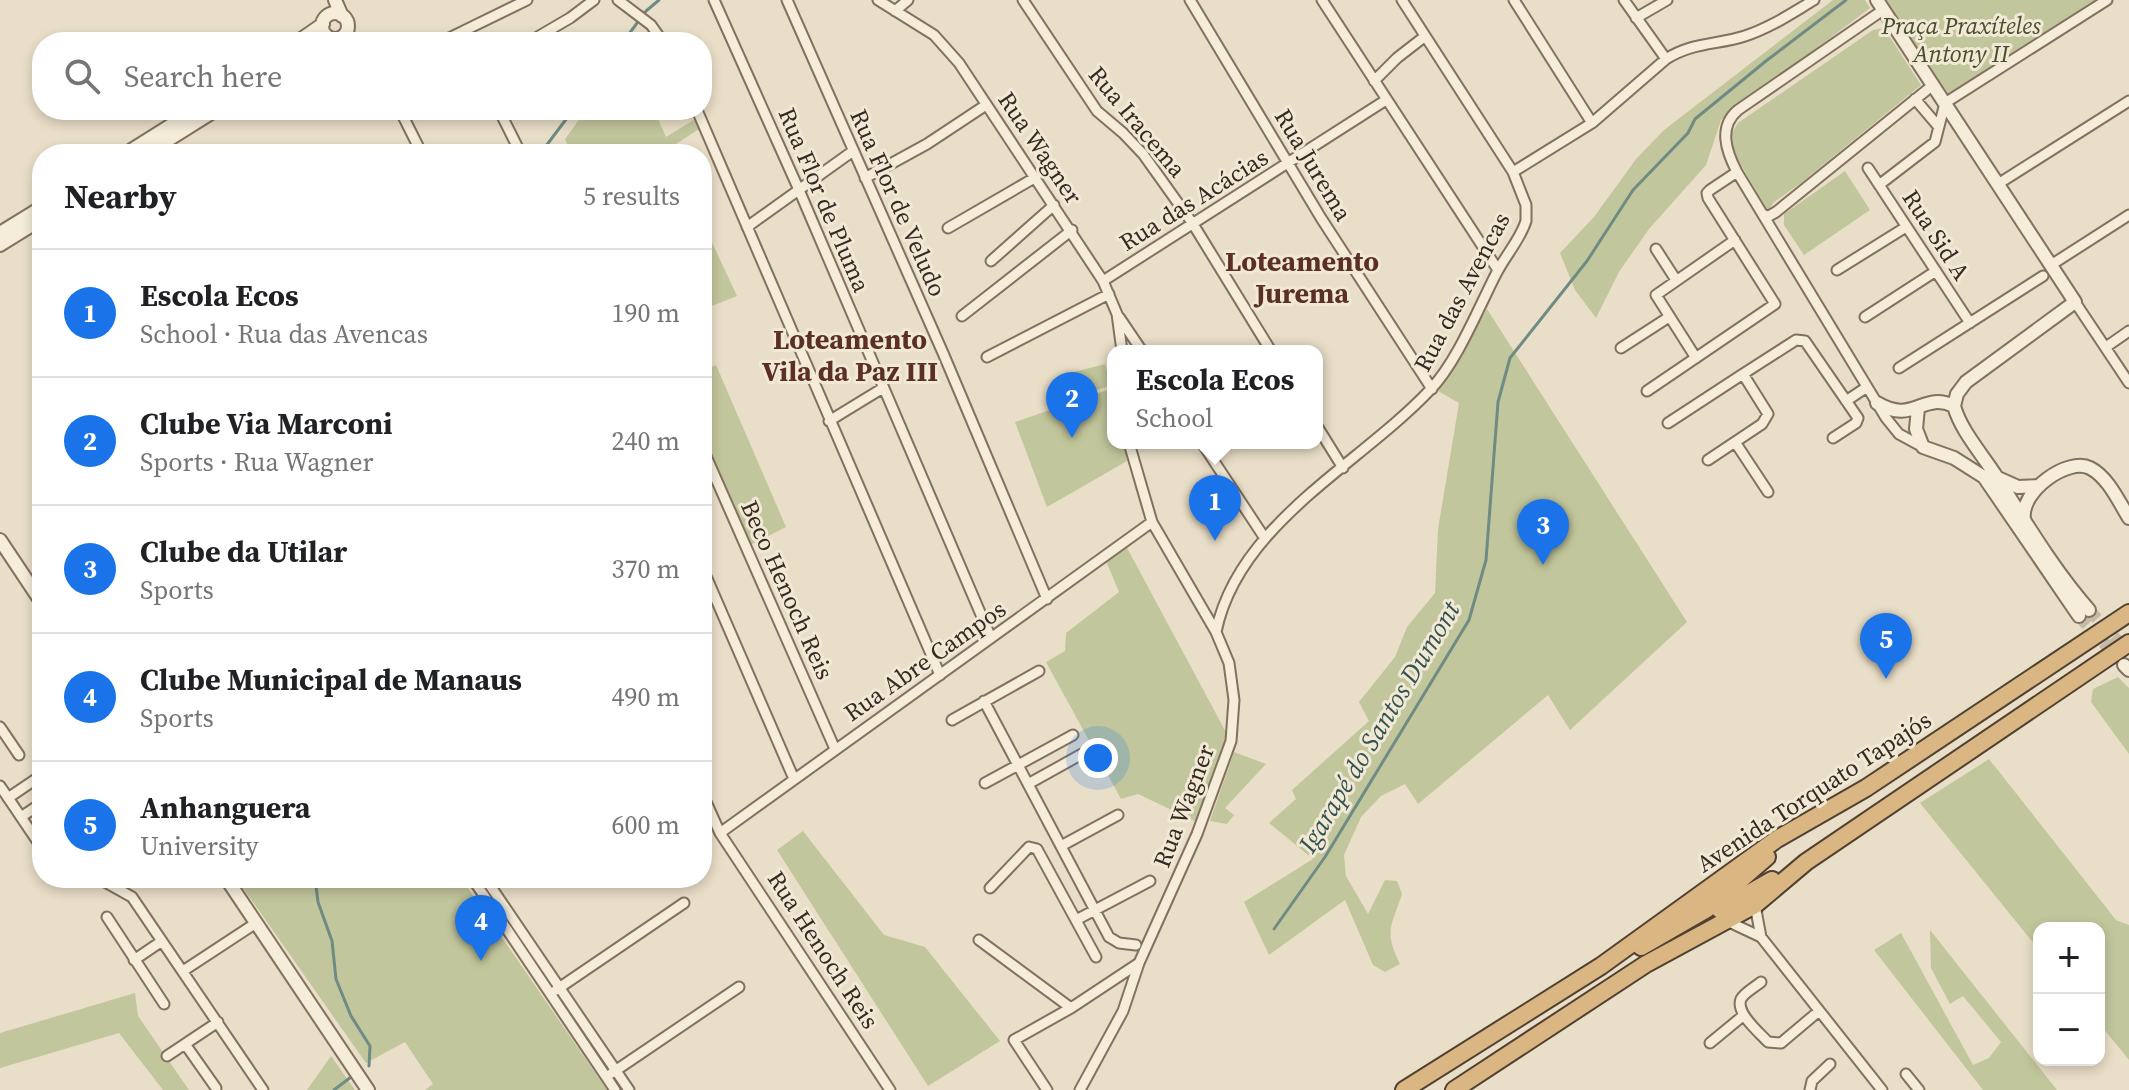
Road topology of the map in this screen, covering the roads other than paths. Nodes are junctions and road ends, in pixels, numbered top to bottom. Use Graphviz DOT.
graph roads {
  1 [pos="334,0"];
  2 [pos="527,0"];
  3 [pos="594,0"];
  4 [pos="618,0"];
  5 [pos="714,0"];
  6 [pos="787,0"];
  7 [pos="878,0"];
  8 [pos="908,0"];
  9 [pos="1023,0"];
  10 [pos="1190,0"];
  11 [pos="1322,0"];
  12 [pos="1402,0"];
  13 [pos="1514,0"];
  14 [pos="1624,0"];
  15 [pos="1667,0"];
  16 [pos="1814,0"];
  17 [pos="2107,0"];
  18 [pos="1880,5"];
  19 [pos="895,11"];
  20 [pos="342,16"];
  21 [pos="1636,18"];
  22 [pos="324,22"];
  23 [pos="310,32"];
  24 [pos="324,32"];
  25 [pos="343,32"];
  26 [pos="468,32"];
  27 [pos="546,32"];
  28 [pos="656,32"];
  29 [pos="1424,37"];
  30 [pos="1666,59"];
  31 [pos="1374,81"];
  32 [pos="1933,85"];
  33 [pos="1915,99"];
  34 [pos="1386,100"];
  35 [pos="2129,101"];
  36 [pos="1945,103"];
  37 [pos="986,105"];
  38 [pos="179,120"];
  39 [pos="200,120"];
  40 [pos="405,120"];
  41 [pos="504,120"];
  42 [pos="701,120"];
  43 [pos="1592,123"];
  44 [pos="1938,126"];
  45 [pos="141,144"];
  46 [pos="162,144"];
  47 [pos="417,144"];
  48 [pos="516,144"];
  49 [pos="712,144"];
  50 [pos="712,145"];
  51 [pos="853,151"];
  52 [pos="1288,164"];
  53 [pos="1868,168"];
  54 [pos="1513,172"];
  55 [pos="1737,172"];
  56 [pos="1036,177"];
  57 [pos="865,178"];
  58 [pos="1998,184"];
  59 [pos="1879,185"];
  60 [pos="799,190"];
  61 [pos="1054,205"];
  62 [pos="1776,212"];
  63 [pos="32,213"];
  64 [pos="1763,215"];
  65 [pos="2129,215"];
  66 [pos="1193,224"];
  67 [pos="32,225"];
  68 [pos="747,227"];
  69 [pos="1906,227"];
  70 [pos="948,228"];
  71 [pos="1072,230"];
  72 [pos="0,233"];
  73 [pos="1776,236"];
  74 [pos="1735,240"];
  75 [pos="0,245"];
  76 [pos="1656,249"];
  77 [pos="991,261"];
  78 [pos="1498,270"];
  79 [pos="1837,270"];
  80 [pos="2047,270"];
  81 [pos="1936,271"];
  82 [pos="1676,280"];
  83 [pos="1103,281"];
  84 [pos="1109,294"];
  85 [pos="2075,302"];
  86 [pos="1117,314"];
  87 [pos="962,316"];
  88 [pos="1669,317"];
  89 [pos="1865,317"];
  90 [pos="1970,323"];
  91 [pos="2129,331"];
  92 [pos="1121,345"];
  93 [pos="1138,345"];
  94 [pos="1267,345"];
  95 [pos="2106,347"];
  96 [pos="1621,348"];
  97 [pos="987,357"];
  98 [pos="1696,358"];
  99 [pos="1899,368"];
  100 [pos="1743,374"];
  101 [pos="2129,383"];
  102 [pos="1867,387"];
  103 [pos="883,388"];
  104 [pos="1432,389"];
  105 [pos="1647,391"];
  106 [pos="1846,401"];
  107 [pos="1877,403"];
  108 [pos="1954,406"];
  109 [pos="1918,408"];
  110 [pos="829,421"];
  111 [pos="1668,423"];
  112 [pos="1323,436"];
  113 [pos="1833,438"];
  114 [pos="1735,442"];
  115 [pos="1923,447"];
  116 [pos="1131,449"];
  117 [pos="1206,449"];
  118 [pos="1708,460"];
  119 [pos="1343,468"];
  120 [pos="712,470"];
  121 [pos="1997,478"];
  122 [pos="2037,486"];
  123 [pos="1768,492"];
  124 [pos="2129,518"];
  125 [pos="2024,520"];
  126 [pos="1152,522"];
  127 [pos="1264,537"];
  128 [pos="0,540"];
  129 [pos="32,588"];
  130 [pos="712,590"];
  131 [pos="1047,599"];
  132 [pos="2129,613"];
  133 [pos="1216,632"];
  134 [pos="991,638"];
  135 [pos="2129,643"];
  136 [pos="1039,671"];
  137 [pos="940,675"];
  138 [pos="984,701"];
  139 [pos="952,720"];
  140 [pos="0,727"];
  141 [pos="1073,735"];
  142 [pos="835,749"];
  143 [pos="1082,754"];
  144 [pos="19,755"];
  145 [pos="1018,765"];
  146 [pos="794,779"];
  147 [pos="985,783"];
  148 [pos="32,784"];
  149 [pos="1028,784"];
  150 [pos="0,786"];
  151 [pos="8,798"];
  152 [pos="32,810"];
  153 [pos="712,815"];
  154 [pos="1118,815"];
  155 [pos="21,817"];
  156 [pos="32,833"];
  157 [pos="720,833"];
  158 [pos="1061,846"];
  159 [pos="1806,862"];
  160 [pos="1150,881"];
  161 [pos="116,888"];
  162 [pos="233,888"];
  163 [pos="481,888"];
  164 [pos="490,888"];
  165 [pos="990,888"];
  166 [pos="684,903"];
  167 [pos="1755,905"];
  168 [pos="1095,910"];
  169 [pos="504,915"];
  170 [pos="107,917"];
  171 [pos="1076,920"];
  172 [pos="1727,921"];
  173 [pos="256,923"];
  174 [pos="1761,937"];
  175 [pos="979,940"];
  176 [pos="162,941"];
  177 [pos="1136,945"];
  178 [pos="1096,957"];
  179 [pos="134,960"];
  180 [pos="1139,963"];
  181 [pos="1646,964"];
  182 [pos="183,971"];
  183 [pos="1761,982"];
  184 [pos="739,987"];
  185 [pos="555,991"];
  186 [pos="164,1004"];
  187 [pos="1071,1008"];
  188 [pos="1819,1011"];
  189 [pos="1744,1015"];
  190 [pos="218,1022"];
  191 [pos="1710,1043"];
  192 [pos="185,1044"];
  193 [pos="167,1056"];
  194 [pos="1830,1064"];
  195 [pos="616,1071"];
  196 [pos="1906,1074"];
  197 [pos="606,1077"];
  198 [pos="364,1085"];
  199 [pos="216,1088"];
  200 [pos="263,1090"];
  201 [pos="615,1090"];
  202 [pos="629,1090"];
  203 [pos="890,1090"];
  204 [pos="1047,1090"];
  205 [pos="1080,1090"];
  206 [pos="1404,1090"];
  207 [pos="1454,1090"];
  208 [pos="1810,1090"];
  209 [pos="1882,1090"];
  210 [pos="1919,1090"];
  1 -- 20 [label="street"];
  1 -- 22 [label="street"];
  2 -- 26 [label="street"];
  3 -- 27 [label="street"];
  4 -- 28 [label="street"];
  5 -- 60 [label="street, Rua Flor de Pluma"];
  6 -- 51 [label="street, Rua Flor de Veludo"];
  7 -- 19 [label="street, Rua Wagner"];
  8 -- 19 [label="street"];
  9 -- 66 [label="street, Rua Iracema"];
  10 -- 52 [label="street, Rua Jurema"];
  11 -- 31 [label="street"];
  12 -- 29 [label="street, Rua das Avencas"];
  13 -- 43 [label="street"];
  14 -- 21 [label="street"];
  15 -- 21 [label="street"];
  16 -- 30 [label="street"];
  17 -- 36 [label="street"];
  18 -- 32 [label="street"];
  18 -- 55 [label="street"];
  19 -- 37 [label="street, Rua Wagner"];
  20 -- 22 [label="street"];
  20 -- 25 [label="street"];
  21 -- 30 [label="street"];
  22 -- 23 [label="street"];
  22 -- 24 [label="street"];
  29 -- 31 [label="street"];
  29 -- 54 [label="street, Rua das Avencas"];
  30 -- 43 [label="street"];
  31 -- 34 [label="street"];
  32 -- 33 [label="street"];
  32 -- 36 [label="street"];
  33 -- 44 [label="street"];
  33 -- 62 [label="street"];
  34 -- 52 [label="street, Rua das Acácias"];
  34 -- 78 [label="street"];
  35 -- 58 [label="street"];
  36 -- 44 [label="street"];
  36 -- 58 [label="street"];
  37 -- 56 [label="street, Rua Wagner"];
  37 -- 57 [label="street"];
  38 -- 45 [label="street"];
  39 -- 46 [label="street"];
  40 -- 47 [label="street"];
  41 -- 48 [label="street"];
  42 -- 49 [label="street"];
  43 -- 54 [label="street"];
  44 -- 59 [label="street"];
  50 -- 68 [label="street"];
  51 -- 57 [label="street, Rua Flor de Veludo"];
  51 -- 60 [label="street"];
  52 -- 66 [label="street, Rua das Acácias"];
  52 -- 104 [label="street, Rua Jurema"];
  53 -- 59 [label="street, Rua Sid A"];
  54 -- 78 [label="street, Rua das Avencas"];
  55 -- 64 [label="street"];
  55 -- 74 [label="street"];
  56 -- 61 [label="street, Rua Wagner"];
  56 -- 70 [label="street"];
  57 -- 131 [label="street, Rua Flor de Veludo"];
  58 -- 80 [label="street"];
  59 -- 69 [label="street, Rua Sid A"];
  60 -- 68 [label="street"];
  60 -- 103 [label="street, Rua Flor de Pluma"];
  61 -- 71 [label="street, Rua Wagner"];
  61 -- 77 [label="street"];
  62 -- 64 [label="street"];
  62 -- 73 [label="street"];
  63 -- 72 [label="street"];
  64 -- 73 [label="street"];
  65 -- 80 [label="street"];
  66 -- 83 [label="street, Rua das Acácias"];
  66 -- 94 [label="street, Rua Iracema"];
  67 -- 75 [label="street"];
  68 -- 110 [label="street"];
  69 -- 79 [label="street"];
  69 -- 81 [label="street, Rua Sid A"];
  71 -- 83 [label="street, Rua Wagner"];
  71 -- 87 [label="street"];
  73 -- 102 [label="street"];
  74 -- 82 [label="street"];
  74 -- 98 [label="street"];
  76 -- 82 [label="street"];
  78 -- 104 [label="street, Rua das Avencas"];
  80 -- 85 [label="street"];
  80 -- 90 [label="street"];
  81 -- 89 [label="street"];
  81 -- 90 [label="street, Rua Sid A"];
  82 -- 88 [label="street"];
  83 -- 84 [label="street, Rua Wagner"];
  84 -- 86 [label="street, Rua Wagner"];
  84 -- 97 [label="street"];
  85 -- 95 [label="street"];
  85 -- 108 [label="street"];
  86 -- 92 [label="street, Rua Wagner"];
  86 -- 93 [label="street"];
  88 -- 96 [label="street"];
  88 -- 98 [label="street"];
  90 -- 99 [label="street"];
  91 -- 95 [label="street"];
  95 -- 101 [label="street"];
  98 -- 105 [label="street"];
  100 -- 106 [label="street"];
  100 -- 111 [label="street"];
  100 -- 114 [label="street"];
  102 -- 106 [label="street"];
  102 -- 107 [label="street"];
  103 -- 110 [label="street"];
  103 -- 134 [label="street, Rua Flor de Pluma"];
  104 -- 119 [label="street, Rua das Avencas"];
  106 -- 113 [label="street"];
  107 -- 109 [label="street"];
  107 -- 115 [label="street"];
  108 -- 109 [label="street"];
  108 -- 121 [label="street"];
  109 -- 115 [label="street"];
  110 -- 137 [label="street"];
  112 -- 119 [label="street"];
  114 -- 118 [label="street"];
  114 -- 123 [label="street"];
  115 -- 125 [label="street"];
  116 -- 126 [label="street, Rua Wagner"];
  117 -- 127 [label="street"];
  119 -- 127 [label="street, Rua das Avencas"];
  120 -- 142 [label="street, Beco Henoch Reis"];
  121 -- 122 [label="street"];
  121 -- 125 [label="street"];
  122 -- 124 [label="street"];
  122 -- 125 [label="street"];
  126 -- 131 [label="street, Rua Abre Campos"];
  126 -- 133 [label="street, Rua Wagner"];
  127 -- 133 [label="street, Rua das Avencas"];
  128 -- 129 [label="street"];
  130 -- 146 [label="street"];
  131 -- 134 [label="street, Rua Abre Campos"];
  132 -- 206 [label="highway, Avenida Torquato Tapajós"];
  133 -- 180 [label="street, Rua Wagner"];
  134 -- 137 [label="street, Rua Abre Campos"];
  135 -- 159 [label="highway, Avenida Torquato Tapajós"];
  136 -- 138 [label="street"];
  137 -- 142 [label="street, Rua Abre Campos"];
  138 -- 139 [label="street"];
  138 -- 145 [label="street"];
  140 -- 144 [label="street"];
  141 -- 145 [label="street"];
  142 -- 146 [label="street, Rua Abre Campos"];
  143 -- 149 [label="street"];
  145 -- 147 [label="street"];
  145 -- 149 [label="street"];
  146 -- 157 [label="street, Rua Abre Campos"];
  148 -- 151 [label="street"];
  149 -- 158 [label="street"];
  150 -- 151 [label="street"];
  151 -- 155 [label="street"];
  152 -- 155 [label="street"];
  153 -- 157 [label="street, Rua Henoch Reis"];
  154 -- 158 [label="street"];
  155 -- 156 [label="street"];
  157 -- 203 [label="street, Rua Henoch Reis"];
  158 -- 168 [label="street"];
  159 -- 167 [label="highway, Avenida Torquato Tapajós"];
  159 -- 181 [label="highway"];
  160 -- 168 [label="street"];
  161 -- 176 [label="street"];
  162 -- 173 [label="street"];
  163 -- 169 [label="street"];
  164 -- 169 [label="street"];
  165 -- 171 [label="street"];
  166 -- 185 [label="street"];
  167 -- 172 [label="highway, Avenida Torquato Tapajós"];
  167 -- 174 [label="street"];
  168 -- 171 [label="street"];
  168 -- 177 [label="street"];
  169 -- 185 [label="street"];
  170 -- 179 [label="street"];
  171 -- 178 [label="street"];
  172 -- 174 [label="street"];
  172 -- 181 [label="highway, Avenida Torquato Tapajós"];
  173 -- 182 [label="street"];
  173 -- 198 [label="street"];
  174 -- 188 [label="street"];
  175 -- 187 [label="street"];
  176 -- 179 [label="street"];
  176 -- 182 [label="street"];
  179 -- 186 [label="street"];
  180 -- 187 [label="street"];
  180 -- 205 [label="street, Rua Wagner"];
  181 -- 207 [label="highway, Avenida Torquato Tapajós"];
  182 -- 190 [label="street"];
  183 -- 189 [label="street"];
  184 -- 195 [label="street"];
  185 -- 195 [label="street"];
  185 -- 197 [label="street"];
  187 -- 204 [label="street"];
  188 -- 189 [label="street"];
  188 -- 209 [label="street"];
  189 -- 191 [label="street"];
  190 -- 192 [label="street"];
  190 -- 200 [label="street"];
  192 -- 193 [label="street"];
  192 -- 199 [label="street"];
  194 -- 208 [label="street"];
  195 -- 197 [label="street"];
  195 -- 202 [label="street"];
  196 -- 210 [label="street"];
  197 -- 201 [label="street"];
}
